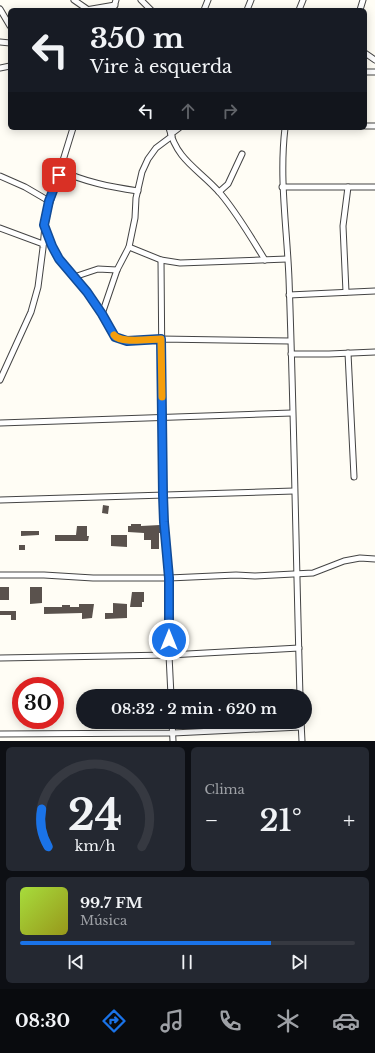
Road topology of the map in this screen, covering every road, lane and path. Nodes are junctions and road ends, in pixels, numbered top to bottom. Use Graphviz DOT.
graph roads {
  1 [pos="74,0"];
  2 [pos="141,0"];
  3 [pos="115,5"];
  4 [pos="85,8"];
  5 [pos="102,8"];
  6 [pos="149,8"];
  7 [pos="0,9"];
  8 [pos="8,23"];
  9 [pos="367,54"];
  10 [pos="375,60"];
  11 [pos="73,130"];
  12 [pos="284,130"];
  13 [pos="171,132"];
  14 [pos="242,154"];
  15 [pos="60,170"];
  16 [pos="0,176"];
  17 [pos="282,187"];
  18 [pos="348,187"];
  19 [pos="375,187"];
  20 [pos="138,190"];
  21 [pos="219,192"];
  22 [pos="49,201"];
  23 [pos="44,225"];
  24 [pos="0,228"];
  25 [pos="43,245"];
  26 [pos="52,246"];
  27 [pos="129,247"];
  28 [pos="287,259"];
  29 [pos="161,260"];
  30 [pos="265,260"];
  31 [pos="117,270"];
  32 [pos="74,277"];
  33 [pos="375,291"];
  34 [pos="346,292"];
  35 [pos="289,295"];
  36 [pos="102,314"];
  37 [pos="161,339"];
  38 [pos="290,341"];
  39 [pos="375,352"];
  40 [pos="348,353"];
  41 [pos="291,354"];
  42 [pos="0,380"];
  43 [pos="292,413"];
  44 [pos="162,418"];
  45 [pos="0,423"];
  46 [pos="354,477"];
  47 [pos="294,491"];
  48 [pos="163,495"];
  49 [pos="0,500"];
  50 [pos="375,559"];
  51 [pos="296,573"];
  52 [pos="0,575"];
  53 [pos="169,578"];
  54 [pos="299,648"];
  55 [pos="169,655"];
  56 [pos="0,658"];
  57 [pos="171,689"];
  58 [pos="300,689"];
  59 [pos="172,729"];
  60 [pos="229,729"];
  61 [pos="301,729"];
  62 [pos="172,733"];
  63 [pos="0,734"];
  64 [pos="173,741"];
  65 [pos="302,741"];
  1 -- 4 [label="street"];
  2 -- 6 [label="street"];
  3 -- 5 [label="street"];
  7 -- 8 [label="street"];
  9 -- 10 [label="street"];
  11 -- 15 [label="street"];
  12 -- 17 [label="street"];
  13 -- 20 [label="street"];
  13 -- 21 [label="street"];
  14 -- 21 [label="street"];
  15 -- 20 [label="street"];
  15 -- 22 [label="street"];
  16 -- 22 [label="street"];
  17 -- 18 [label="street"];
  17 -- 28 [label="street"];
  18 -- 19 [label="street"];
  18 -- 34 [label="street"];
  20 -- 27 [label="street"];
  21 -- 30 [label="street"];
  22 -- 23 [label="street"];
  23 -- 25 [label="street"];
  23 -- 26 [label="street"];
  24 -- 25 [label="street"];
  25 -- 26 [label="street"];
  25 -- 42 [label="street"];
  26 -- 32 [label="street"];
  27 -- 29 [label="street"];
  27 -- 31 [label="street"];
  28 -- 30 [label="street"];
  28 -- 35 [label="street"];
  29 -- 30 [label="street"];
  29 -- 37 [label="street"];
  31 -- 32 [label="street"];
  31 -- 36 [label="street"];
  32 -- 36 [label="street"];
  33 -- 34 [label="street"];
  34 -- 35 [label="street"];
  35 -- 38 [label="street"];
  36 -- 37 [label="street"];
  37 -- 38 [label="street"];
  37 -- 44 [label="street"];
  38 -- 41 [label="street"];
  39 -- 40 [label="street"];
  40 -- 41 [label="street"];
  40 -- 46 [label="street"];
  41 -- 43 [label="street"];
  43 -- 44 [label="street"];
  43 -- 47 [label="street"];
  44 -- 45 [label="street"];
  44 -- 48 [label="street"];
  47 -- 48 [label="street"];
  47 -- 51 [label="street"];
  48 -- 49 [label="street"];
  48 -- 53 [label="street"];
  50 -- 51 [label="street"];
  51 -- 53 [label="street"];
  51 -- 54 [label="street"];
  52 -- 53 [label="street"];
  53 -- 55 [label="street"];
  54 -- 55 [label="street"];
  54 -- 58 [label="street"];
  55 -- 56 [label="street"];
  55 -- 57 [label="street"];
  59 -- 62 [label="street"];
  60 -- 62 [label="street"];
  61 -- 65 [label="street"];
  62 -- 63 [label="street"];
  62 -- 64 [label="street"];
}
